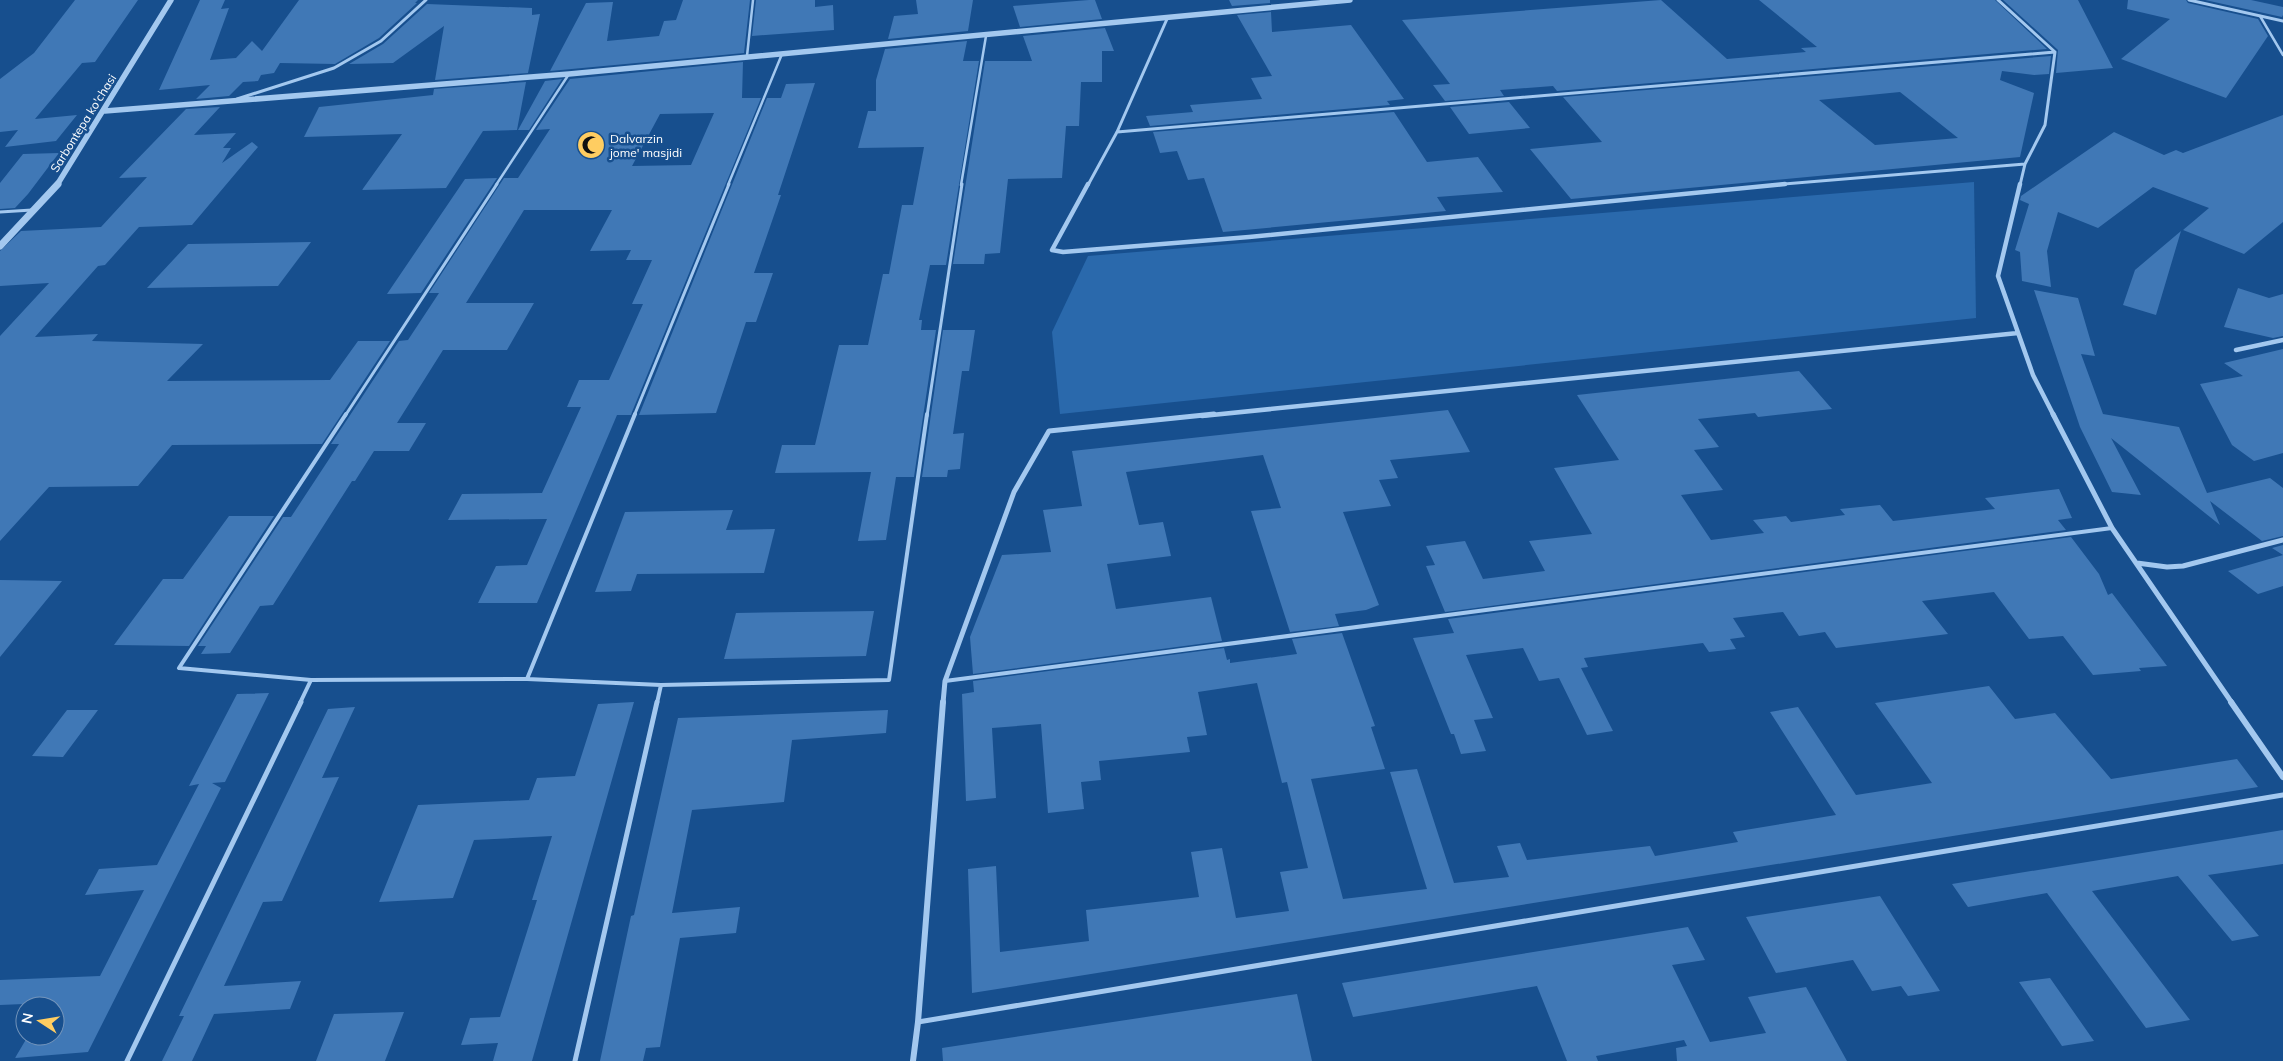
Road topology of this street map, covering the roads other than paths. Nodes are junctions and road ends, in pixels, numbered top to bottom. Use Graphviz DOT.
graph roads {
  1 [pos="171,0"];
  2 [pos="426,0"];
  3 [pos="753,0"];
  4 [pos="1350,0"];
  5 [pos="1998,0"];
  6 [pos="2189,0"];
  7 [pos="2260,16"];
  8 [pos="1167,19"];
  9 [pos="2283,22"];
  10 [pos="986,36"];
  11 [pos="2055,52"];
  12 [pos="782,54"];
  13 [pos="2283,55"];
  14 [pos="748,56"];
  15 [pos="569,74"];
  16 [pos="233,101"];
  17 [pos="105,110"];
  18 [pos="1117,132"];
  19 [pos="2025,164"];
  20 [pos="35,210"];
  21 [pos="0,212"];
  22 [pos="0,246"];
  23 [pos="2018,333"];
  24 [pos="2283,340"];
  25 [pos="2236,350"];
  26 [pos="2112,528"];
  27 [pos="2283,540"];
  28 [pos="2137,563"];
  29 [pos="527,679"];
  30 [pos="311,680"];
  31 [pos="945,681"];
  32 [pos="661,685"];
  33 [pos="2283,777"];
  34 [pos="2283,795"];
  35 [pos="918,1022"];
  36 [pos="127,1061"];
  37 [pos="575,1061"];
  38 [pos="913,1061"];
  1 -- 17 [label="street, Sarbontepa ko'chasi"];
  2 -- 16 [label="street"];
  3 -- 14 [label="lane"];
  4 -- 8 [label="street"];
  5 -- 11 [label="street"];
  6 -- 7 [label="street"];
  7 -- 9 [label="street"];
  7 -- 13 [label="lane"];
  8 -- 10 [label="street"];
  8 -- 18 [label="street"];
  10 -- 12 [label="street"];
  10 -- 32 [label="lane"];
  11 -- 18 [label="street"];
  11 -- 19 [label="street"];
  12 -- 14 [label="street"];
  12 -- 29 [label="lane"];
  14 -- 15 [label="street"];
  15 -- 16 [label="street"];
  15 -- 30 [label="lane"];
  16 -- 17 [label="street"];
  17 -- 20 [label="street, Sarbontepa ko'chasi"];
  18 -- 19 [label="street"];
  19 -- 23 [label="street"];
  20 -- 21 [label="lane"];
  20 -- 22 [label="street, Sarbontepa ko'chasi"];
  23 -- 26 [label="street"];
  23 -- 31 [label="street"];
  24 -- 25 [label="street"];
  26 -- 28 [label="street"];
  26 -- 31 [label="lane"];
  27 -- 28 [label="street"];
  28 -- 33 [label="street"];
  29 -- 30 [label="lane"];
  29 -- 32 [label="lane"];
  30 -- 36 [label="lane"];
  31 -- 35 [label="street"];
  32 -- 37 [label="lane"];
  34 -- 35 [label="lane"];
  35 -- 38 [label="street"];
}
